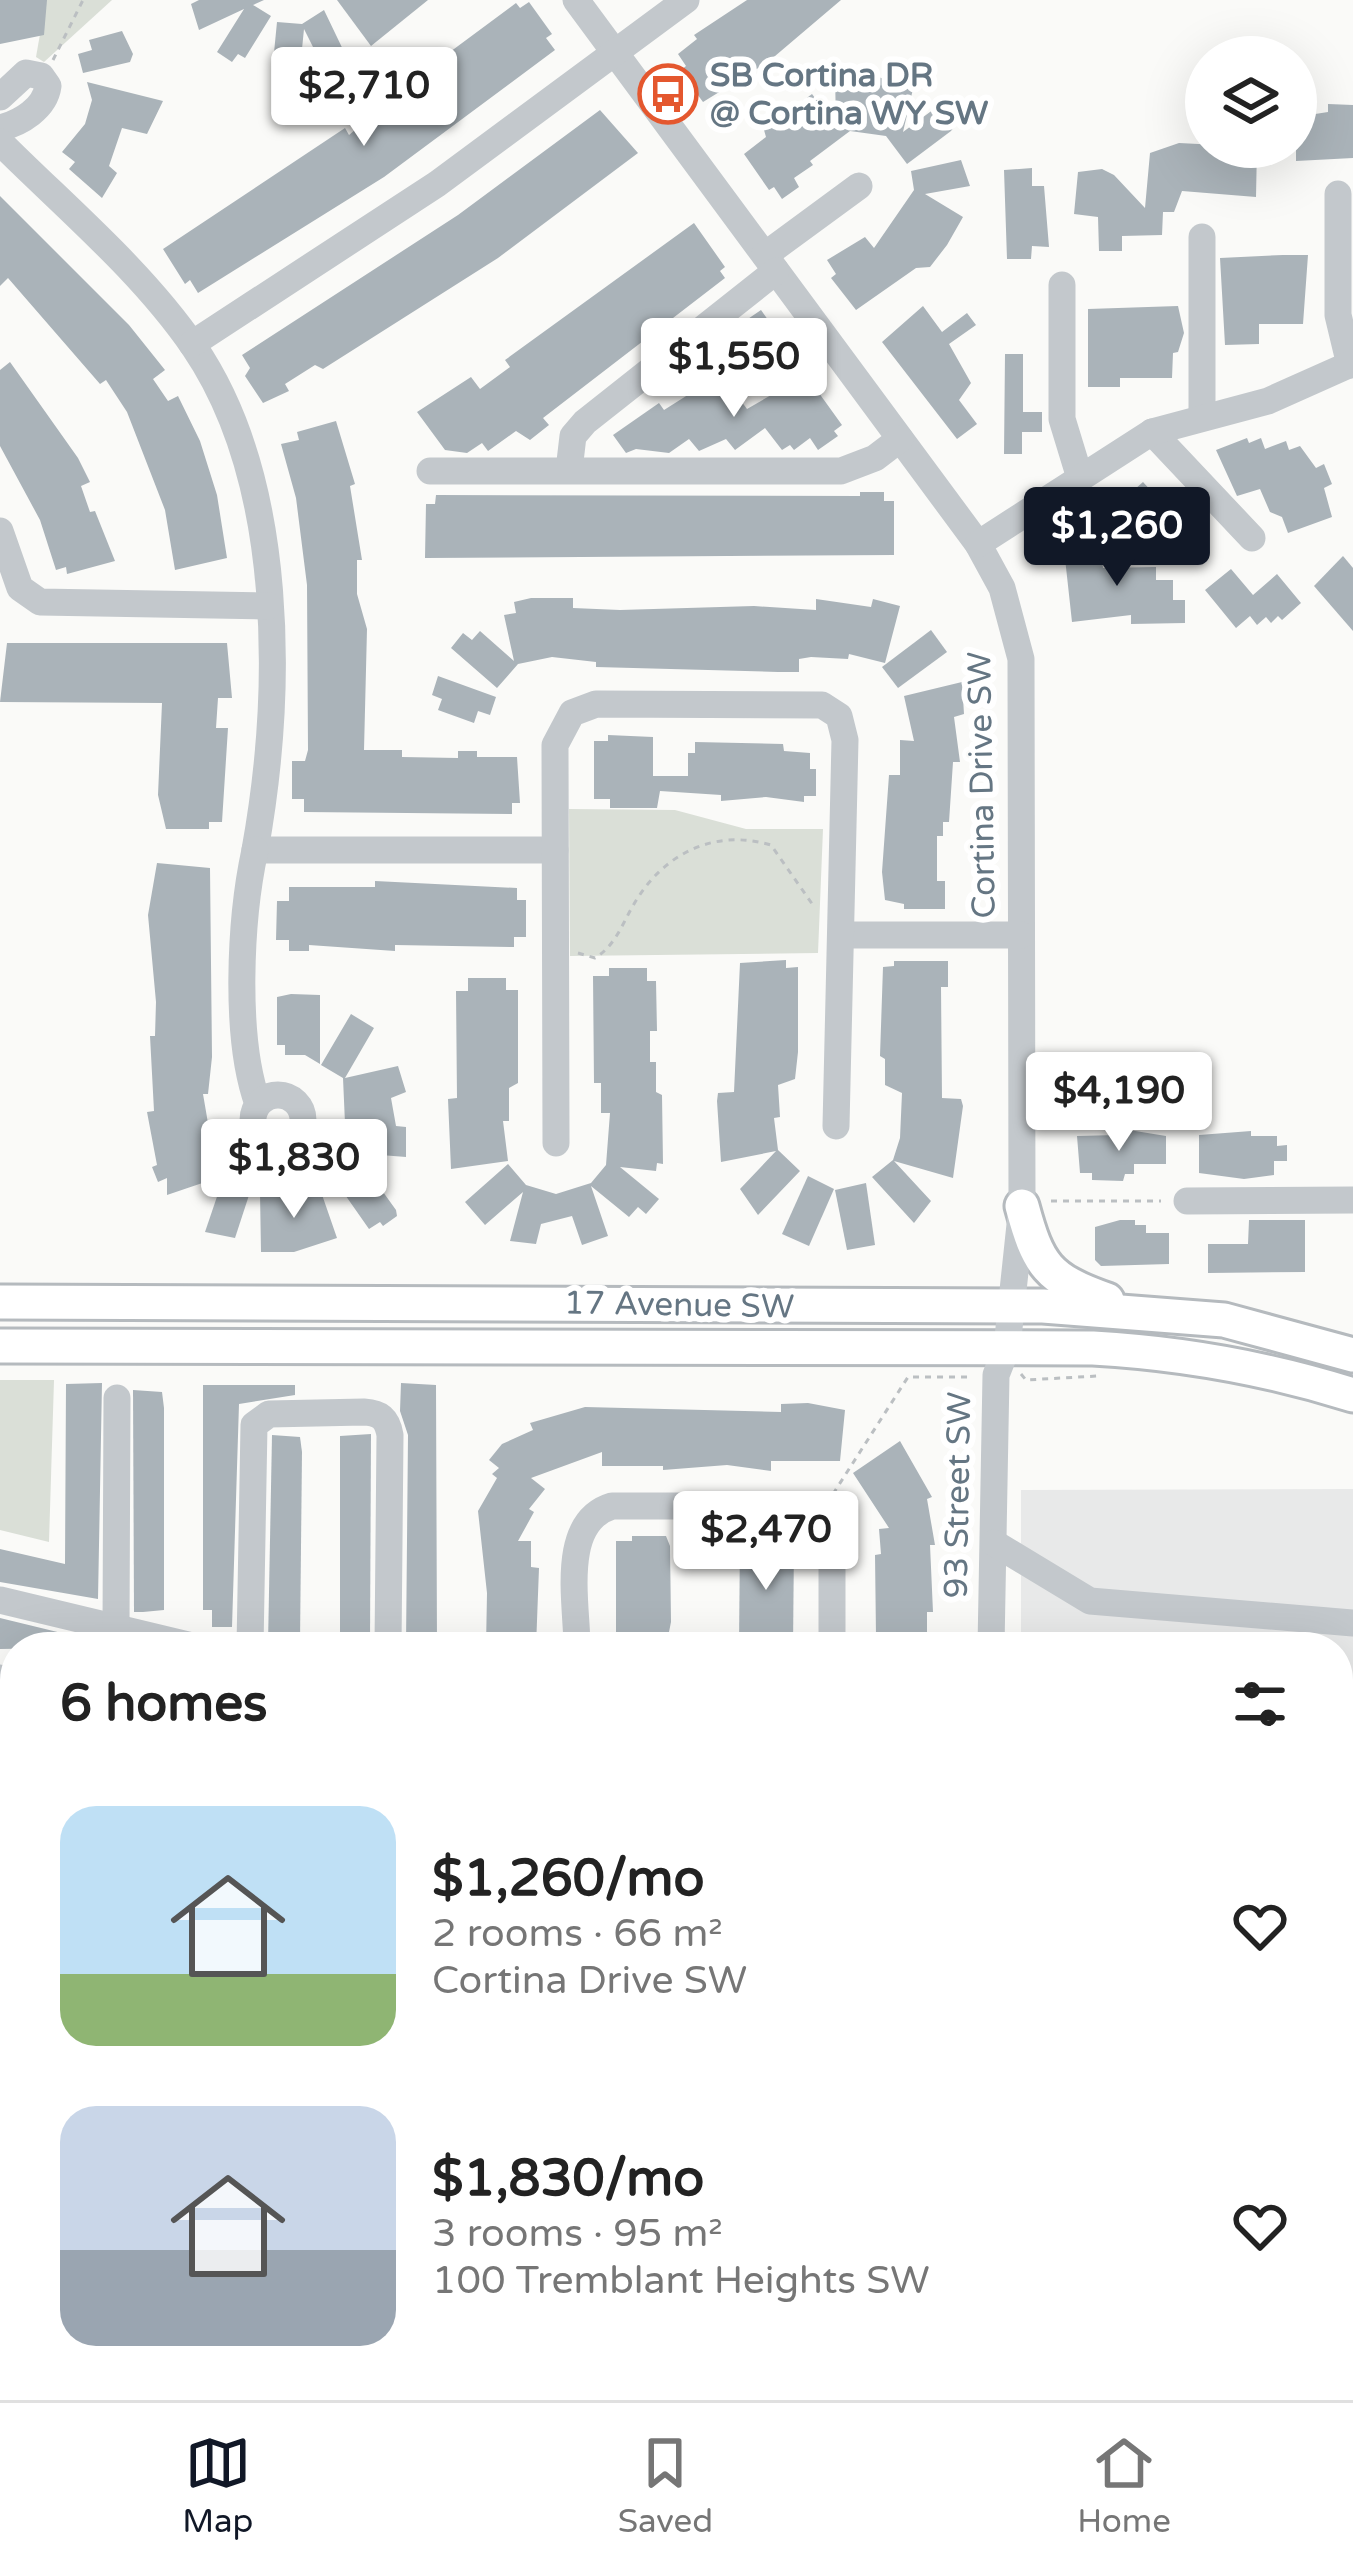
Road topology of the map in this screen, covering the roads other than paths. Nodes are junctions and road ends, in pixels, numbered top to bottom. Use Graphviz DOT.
graph roads {
  1 [pos="576,0"];
  2 [pos="686,0"];
  3 [pos="615,53"];
  4 [pos="0,97"];
  5 [pos="0,128"];
  6 [pos="0,142"];
  7 [pos="859,186"];
  8 [pos="1338,194"];
  9 [pos="1202,237"];
  10 [pos="770,263"];
  11 [pos="1062,285"];
  12 [pos="192,344"];
  13 [pos="1352,364"];
  14 [pos="1202,416"];
  15 [pos="1152,432"];
  16 [pos="900,439"];
  17 [pos="568,470"];
  18 [pos="430,471"];
  19 [pos="1080,478"];
  20 [pos="0,531"];
  21 [pos="1252,538"];
  22 [pos="978,544"];
  23 [pos="268,606"];
  24 [pos="255,850"];
  25 [pos="555,850"];
  26 [pos="841,935"];
  27 [pos="1022,935"];
  28 [pos="258,1104"];
  29 [pos="836,1126"];
  30 [pos="556,1143"];
  31 [pos="1353,1200"];
  32 [pos="1187,1201"];
  33 [pos="1022,1206"];
  34 [pos="0,1302"];
  35 [pos="1012,1309"];
  36 [pos="1173,1314"];
  37 [pos="0,1346"];
  38 [pos="1353,1355"];
  39 [pos="1013,1359"];
  40 [pos="1353,1395"];
  41 [pos="117,1398"];
  42 [pos="994,1543"];
  43 [pos="0,1600"];
  44 [pos="1353,1623"];
  45 [pos="116,1627"];
  46 [pos="136,1632"];
  47 [pos="250,1632"];
  48 [pos="388,1632"];
  49 [pos="577,1632"];
  50 [pos="832,1632"];
  51 [pos="992,1632"];
  1 -- 3 [label="street, Cortina Drive SW"];
  2 -- 3 [label="street"];
  3 -- 10 [label="street, Cortina Drive SW"];
  3 -- 12 [label="street"];
  4 -- 5 [label="street"];
  6 -- 12 [label="street"];
  7 -- 10 [label="street"];
  8 -- 13 [label="street"];
  9 -- 14 [label="street"];
  10 -- 16 [label="street, Cortina Drive SW"];
  10 -- 17 [label="street"];
  11 -- 19 [label="street"];
  12 -- 23 [label="street"];
  13 -- 14 [label="street"];
  14 -- 15 [label="street"];
  15 -- 19 [label="street"];
  15 -- 21 [label="street"];
  16 -- 17 [label="street"];
  16 -- 22 [label="street, Cortina Drive SW"];
  17 -- 18 [label="street"];
  19 -- 22 [label="street"];
  20 -- 23 [label="street"];
  22 -- 27 [label="street, Cortina Drive SW"];
  23 -- 24 [label="street"];
  24 -- 25 [label="street"];
  24 -- 28 [label="street"];
  25 -- 26 [label="street"];
  25 -- 30 [label="street"];
  26 -- 27 [label="street"];
  26 -- 29 [label="street"];
  27 -- 33 [label="street, Cortina Drive SW"];
  31 -- 32 [label="street"];
  33 -- 35 [label="street, Cortina Drive SW"];
  33 -- 36 [label="main road"];
  34 -- 35 [label="main road, 17 Avenue SW"];
  35 -- 36 [label="main road, 17 Avenue SW"];
  35 -- 39 [label="street, Cortina Drive SW"];
  36 -- 38 [label="main road, 17 Avenue SW"];
  37 -- 39 [label="main road, 17 Avenue SW"];
  39 -- 40 [label="main road, 17 Avenue SW"];
  39 -- 42 [label="street, 93 Street SW"];
  41 -- 45 [label="street"];
  42 -- 44 [label="street"];
  42 -- 51 [label="street, 93 Street SW"];
  43 -- 45 [label="street"];
  45 -- 46 [label="street"];
  47 -- 48 [label="street"];
  49 -- 50 [label="street"];
}
